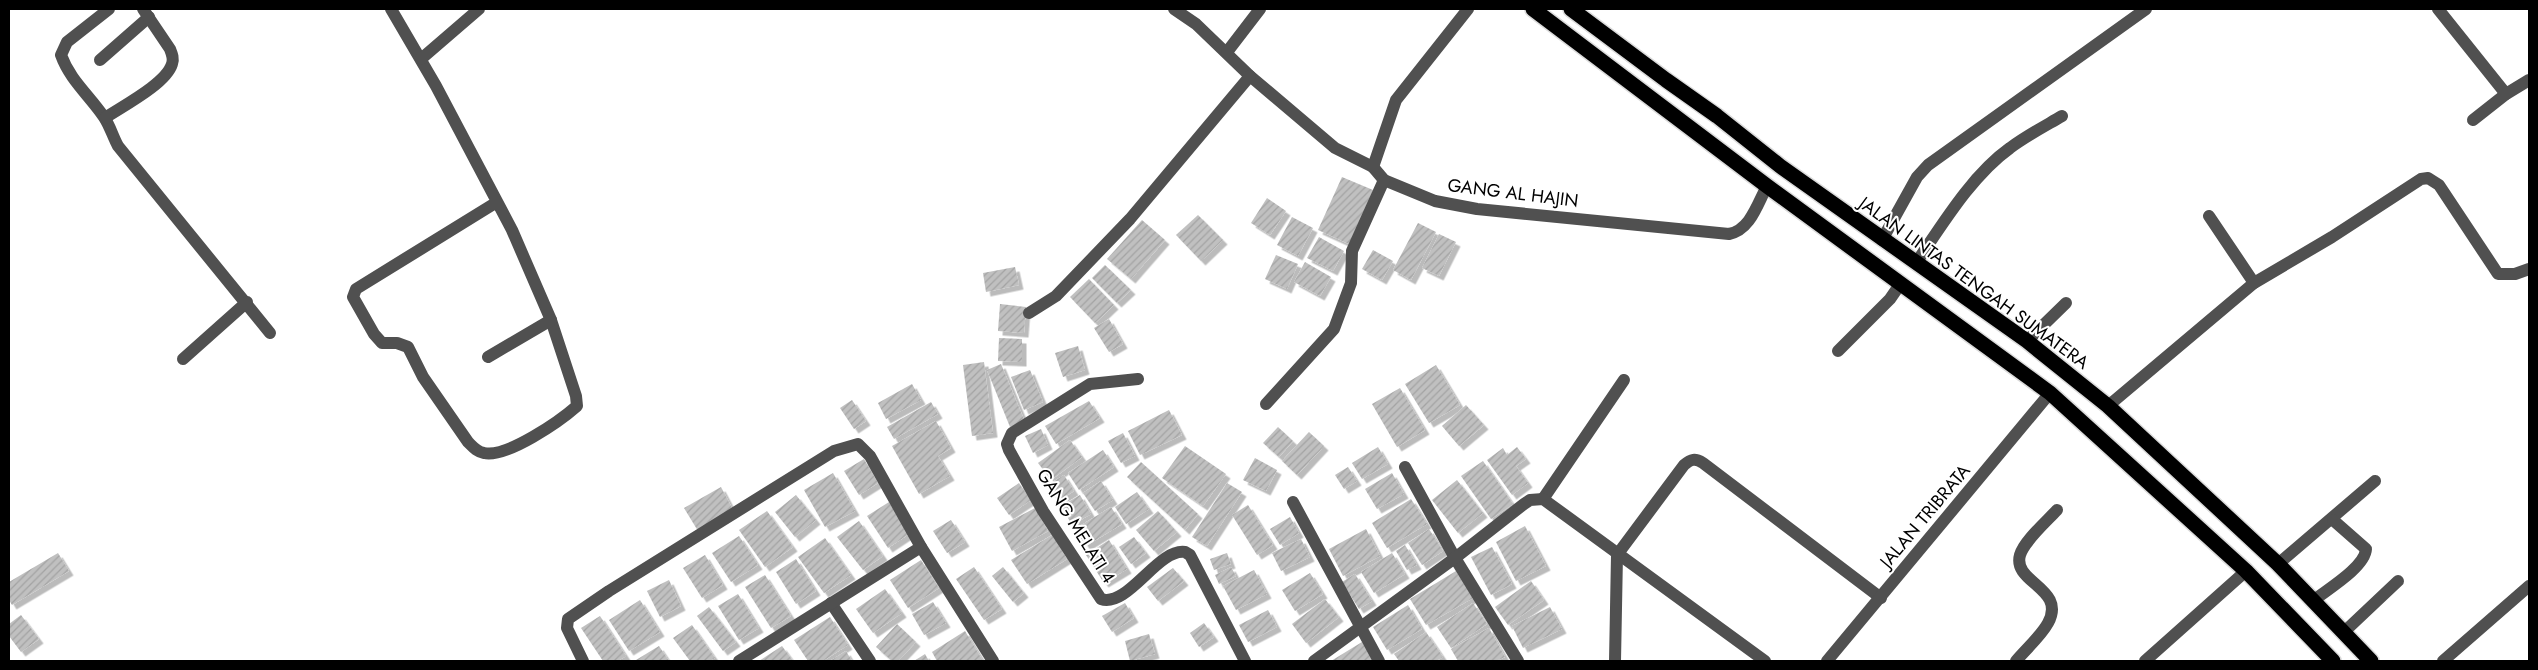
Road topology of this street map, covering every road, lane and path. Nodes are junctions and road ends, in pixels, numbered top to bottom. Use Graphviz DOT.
graph roads {
  1 [pos="109,9"];
  2 [pos="391,9"];
  3 [pos="480,9"];
  4 [pos="1174,9"];
  5 [pos="1260,9"];
  6 [pos="1468,9"];
  7 [pos="1534,9"];
  8 [pos="1571,9"];
  9 [pos="2146,9"];
  10 [pos="2438,9"];
  11 [pos="146,13"];
  12 [pos="462,14"];
  13 [pos="1227,52"];
  14 [pos="421,59"];
  15 [pos="100,60"];
  16 [pos="1250,76"];
  17 [pos="2529,80"];
  18 [pos="2506,94"];
  19 [pos="2062,116"];
  20 [pos="104,118"];
  21 [pos="2473,120"];
  22 [pos="1373,167"];
  23 [pos="1384,180"];
  24 [pos="1767,186"];
  25 [pos="497,202"];
  26 [pos="2209,216"];
  27 [pos="1882,240"];
  28 [pos="1916,263"];
  29 [pos="2529,268"];
  30 [pos="1901,283"];
  31 [pos="2254,283"];
  32 [pos="247,302"];
  33 [pos="2066,303"];
  34 [pos="1029,313"];
  35 [pos="551,320"];
  36 [pos="270,333"];
  37 [pos="2027,341"];
  38 [pos="1838,351"];
  39 [pos="488,357"];
  40 [pos="183,359"];
  41 [pos="1138,379"];
  42 [pos="1624,380"];
  43 [pos="2050,393"];
  44 [pos="1266,404"];
  45 [pos="2108,406"];
  46 [pos="1405,466"];
  47 [pos="2375,481"];
  48 [pos="1543,499"];
  49 [pos="1294,502"];
  50 [pos="2057,510"];
  51 [pos="2333,520"];
  52 [pos="921,547"];
  53 [pos="1617,555"];
  54 [pos="1455,558"];
  55 [pos="2278,564"];
  56 [pos="2246,571"];
  57 [pos="2398,581"];
  58 [pos="2529,586"];
  59 [pos="1881,598"];
  60 [pos="2314,600"];
  61 [pos="831,603"];
  62 [pos="1360,626"];
  63 [pos="2344,632"];
  64 [pos="583,661"];
  65 [pos="739,661"];
  66 [pos="870,661"];
  67 [pos="993,661"];
  68 [pos="1245,661"];
  69 [pos="1314,661"];
  70 [pos="1379,661"];
  71 [pos="1518,661"];
  72 [pos="1615,661"];
  73 [pos="1765,661"];
  74 [pos="1827,661"];
  75 [pos="2016,661"];
  76 [pos="2145,661"];
  77 [pos="2332,661"];
  78 [pos="2371,661"];
  79 [pos="2443,661"];
  1 -- 20 [label="street"];
  2 -- 14 [label="street"];
  3 -- 12 [label="street"];
  4 -- 13 [label="street, GANG AL HAJIN"];
  5 -- 13 [label="street"];
  6 -- 22 [label="street"];
  7 -- 24 [label="highway"];
  8 -- 27 [label="highway, JALAN LINTAS TENGAH SUMATERA"];
  9 -- 27 [label="street"];
  10 -- 18 [label="street"];
  11 -- 15 [label="street"];
  11 -- 20 [label="street"];
  12 -- 14 [label="street"];
  13 -- 16 [label="street, GANG AL HAJIN"];
  14 -- 25 [label="street"];
  16 -- 22 [label="street, GANG AL HAJIN"];
  16 -- 34 [label="street"];
  17 -- 18 [label="street"];
  18 -- 21 [label="street"];
  19 -- 28 [label="street"];
  20 -- 32 [label="street"];
  22 -- 23 [label="street, GANG AL HAJIN"];
  23 -- 24 [label="street, GANG AL HAJIN"];
  23 -- 44 [label="street"];
  24 -- 30 [label="highway"];
  25 -- 35 [label="street"];
  25 -- 35 [label="street"];
  26 -- 31 [label="street"];
  27 -- 28 [label="highway, JALAN LINTAS TENGAH SUMATERA"];
  28 -- 37 [label="highway, JALAN LINTAS TENGAH SUMATERA"];
  29 -- 31 [label="street"];
  30 -- 38 [label="street"];
  30 -- 43 [label="highway"];
  31 -- 45 [label="street"];
  32 -- 36 [label="street"];
  32 -- 40 [label="street"];
  33 -- 37 [label="street"];
  35 -- 39 [label="street"];
  37 -- 45 [label="highway, JALAN LINTAS TENGAH SUMATERA"];
  41 -- 68 [label="street, GANG MELATI 4"];
  42 -- 48 [label="street"];
  43 -- 56 [label="highway"];
  43 -- 59 [label="street, JALAN TRIBRATA"];
  45 -- 55 [label="highway, JALAN LINTAS TENGAH SUMATERA"];
  46 -- 54 [label="street"];
  47 -- 51 [label="street"];
  48 -- 53 [label="street"];
  48 -- 54 [label="street"];
  49 -- 62 [label="street"];
  50 -- 75 [label="street"];
  51 -- 55 [label="street"];
  51 -- 60 [label="street"];
  52 -- 61 [label="street"];
  52 -- 64 [label="street"];
  52 -- 67 [label="street"];
  53 -- 59 [label="street"];
  53 -- 72 [label="street"];
  53 -- 73 [label="street"];
  54 -- 62 [label="street"];
  54 -- 71 [label="street"];
  55 -- 60 [label="highway, JALAN LINTAS TENGAH SUMATERA"];
  56 -- 76 [label="street"];
  56 -- 77 [label="highway"];
  57 -- 63 [label="street"];
  58 -- 79 [label="street"];
  59 -- 74 [label="street, JALAN TRIBRATA"];
  60 -- 63 [label="highway, JALAN LINTAS TENGAH SUMATERA"];
  61 -- 65 [label="street"];
  61 -- 66 [label="street"];
  62 -- 69 [label="street"];
  62 -- 70 [label="street"];
  63 -- 78 [label="highway, JALAN LINTAS TENGAH SUMATERA"];
}
